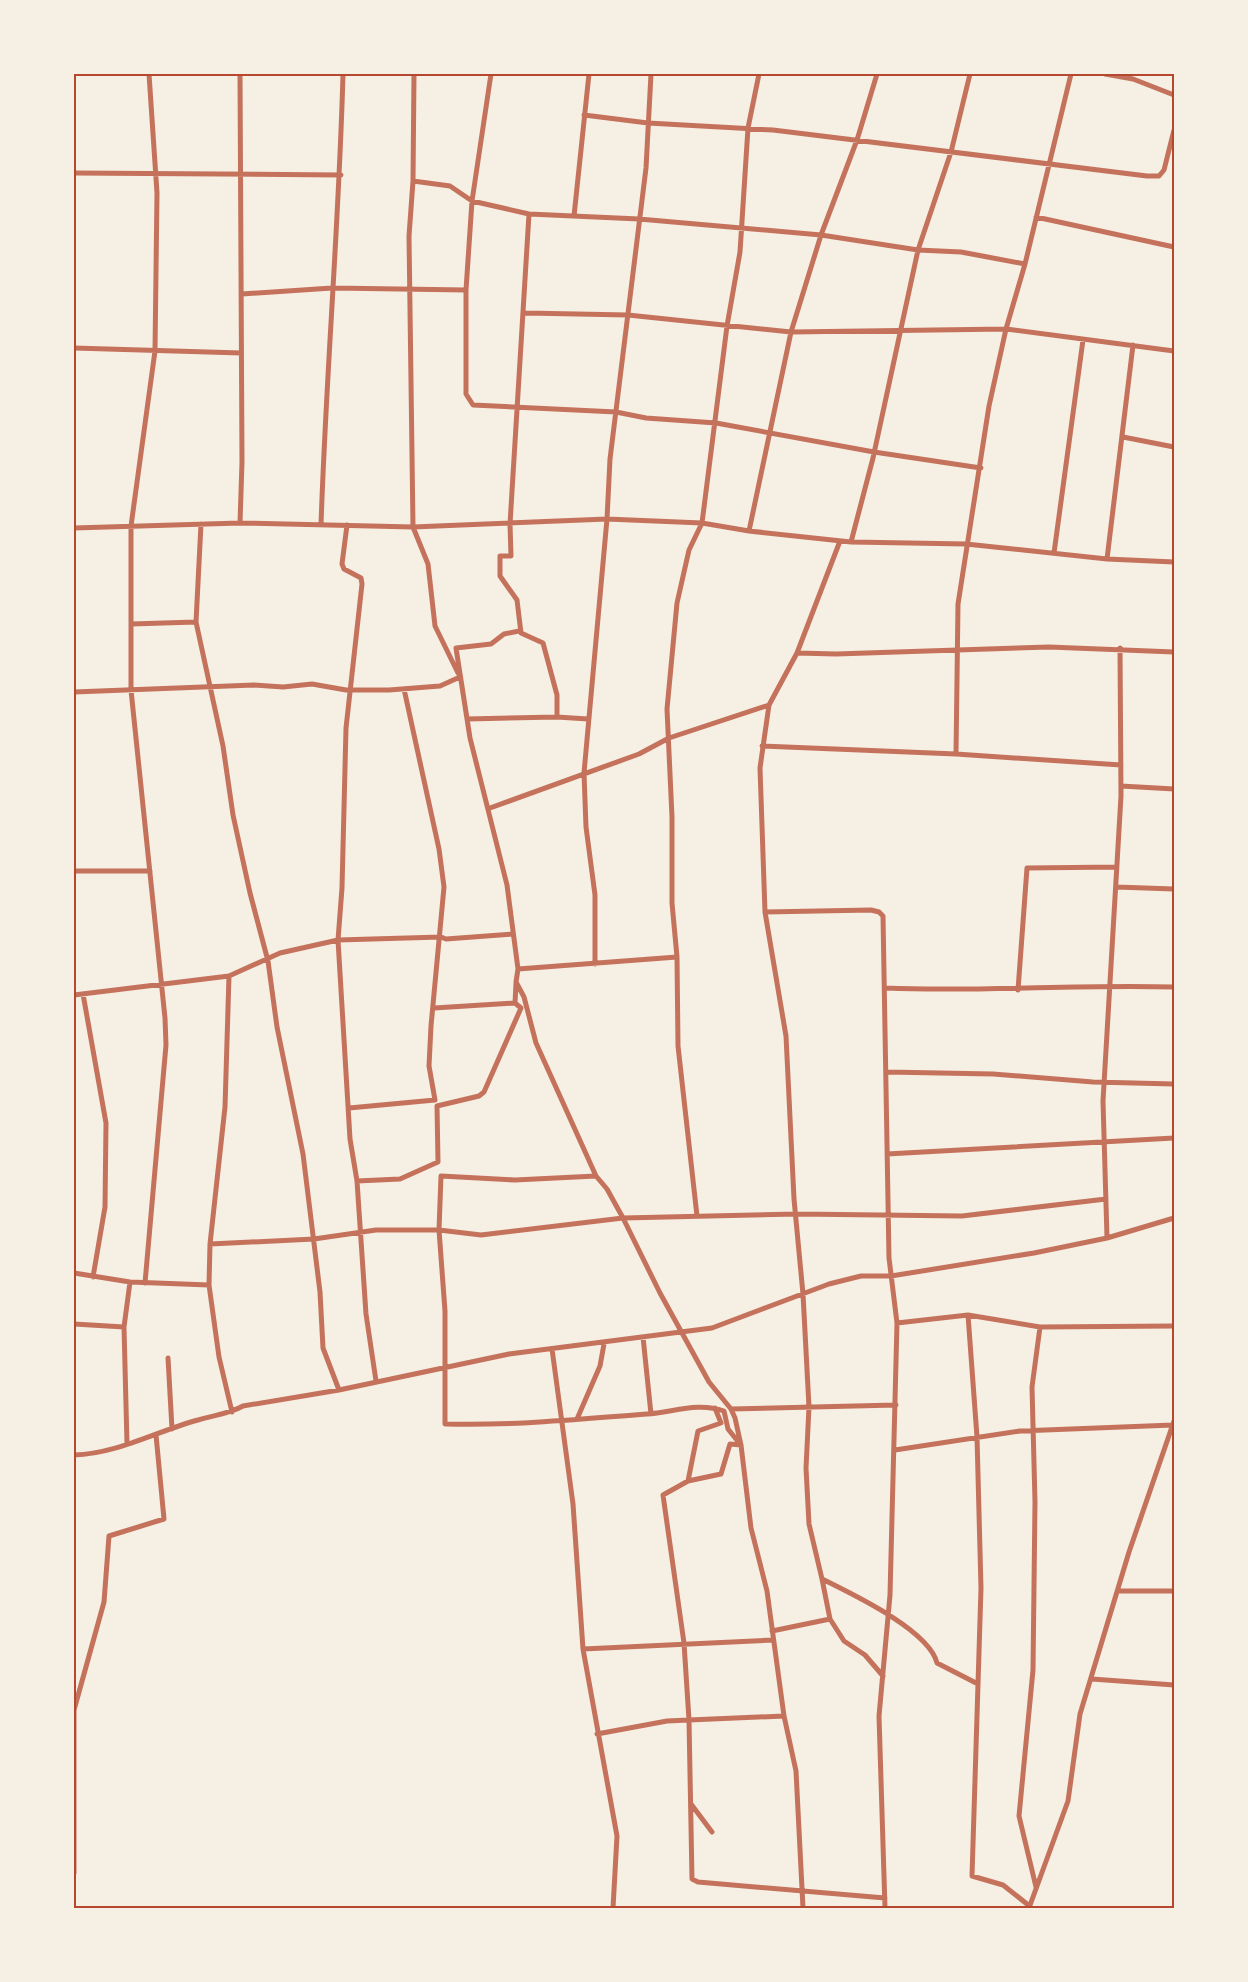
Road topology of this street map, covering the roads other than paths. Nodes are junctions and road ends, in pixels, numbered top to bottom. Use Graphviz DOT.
graph roads {
  1 [pos="149,74"];
  2 [pos="240,74"];
  3 [pos="343,74"];
  4 [pos="414,74"];
  5 [pos="492,74"];
  6 [pos="589,74"];
  7 [pos="651,74"];
  8 [pos="759,74"];
  9 [pos="877,74"];
  10 [pos="970,74"];
  11 [pos="1071,74"];
  12 [pos="1105,74"];
  13 [pos="1174,95"];
  14 [pos="584,116"];
  15 [pos="648,123"];
  16 [pos="748,129"];
  17 [pos="1174,130"];
  18 [pos="857,140"];
  19 [pos="951,152"];
  20 [pos="1172,152"];
  21 [pos="1048,165"];
  22 [pos="157,172"];
  23 [pos="74,173"];
  24 [pos="241,175"];
  25 [pos="341,175"];
  26 [pos="412,181"];
  27 [pos="472,201"];
  28 [pos="528,214"];
  29 [pos="574,216"];
  30 [pos="1036,216"];
  31 [pos="639,219"];
  32 [pos="740,227"];
  33 [pos="821,235"];
  34 [pos="1174,247"];
  35 [pos="918,250"];
  36 [pos="1025,264"];
  37 [pos="332,288"];
  38 [pos="409,290"];
  39 [pos="466,290"];
  40 [pos="242,294"];
  41 [pos="525,313"];
  42 [pos="628,315"];
  43 [pos="727,326"];
  44 [pos="898,329"];
  45 [pos="1006,329"];
  46 [pos="791,332"];
  47 [pos="1083,340"];
  48 [pos="1133,345"];
  49 [pos="74,348"];
  50 [pos="155,351"];
  51 [pos="1174,351"];
  52 [pos="241,353"];
  53 [pos="517,407"];
  54 [pos="616,412"];
  55 [pos="716,423"];
  56 [pos="768,432"];
  57 [pos="1123,437"];
  58 [pos="1174,447"];
  59 [pos="874,452"];
  60 [pos="981,468"];
  61 [pos="607,519"];
  62 [pos="240,523"];
  63 [pos="702,523"];
  64 [pos="201,524"];
  65 [pos="510,524"];
  66 [pos="321,525"];
  67 [pos="347,525"];
  68 [pos="131,526"];
  69 [pos="413,527"];
  70 [pos="74,528"];
  71 [pos="748,531"];
  72 [pos="840,541"];
  73 [pos="850,542"];
  74 [pos="966,544"];
  75 [pos="1054,554"];
  76 [pos="1107,559"];
  77 [pos="1174,562"];
  78 [pos="196,622"];
  79 [pos="131,624"];
  80 [pos="519,631"];
  81 [pos="959,648"];
  82 [pos="1120,648"];
  83 [pos="1174,652"];
  84 [pos="796,653"];
  85 [pos="460,677"];
  86 [pos="212,688"];
  87 [pos="404,689"];
  88 [pos="131,690"];
  89 [pos="352,690"];
  90 [pos="74,692"];
  91 [pos="769,705"];
  92 [pos="557,717"];
  93 [pos="467,719"];
  94 [pos="588,719"];
  95 [pos="669,738"];
  96 [pos="762,746"];
  97 [pos="956,754"];
  98 [pos="1121,765"];
  99 [pos="584,772"];
  100 [pos="1121,786"];
  101 [pos="1174,789"];
  102 [pos="490,808"];
  103 [pos="1117,867"];
  104 [pos="74,871"];
  105 [pos="150,871"];
  106 [pos="1116,887"];
  107 [pos="1174,889"];
  108 [pos="765,912"];
  109 [pos="512,934"];
  110 [pos="441,937"];
  111 [pos="338,940"];
  112 [pos="678,957"];
  113 [pos="268,961"];
  114 [pos="595,964"];
  115 [pos="518,969"];
  116 [pos="229,976"];
  117 [pos="516,982"];
  118 [pos="162,984"];
  119 [pos="1110,985"];
  120 [pos="1174,987"];
  121 [pos="886,988"];
  122 [pos="1018,990"];
  123 [pos="83,994"];
  124 [pos="74,995"];
  125 [pos="515,1003"];
  126 [pos="434,1008"];
  127 [pos="886,1072"];
  128 [pos="1104,1082"];
  129 [pos="1174,1084"];
  130 [pos="435,1100"];
  131 [pos="349,1108"];
  132 [pos="1174,1138"];
  133 [pos="1104,1143"];
  134 [pos="887,1154"];
  135 [pos="438,1162"];
  136 [pos="596,1176"];
  137 [pos="357,1181"];
  138 [pos="1106,1199"];
  139 [pos="797,1214"];
  140 [pos="889,1214"];
  141 [pos="697,1216"];
  142 [pos="624,1218"];
  143 [pos="1174,1218"];
  144 [pos="439,1230"];
  145 [pos="358,1232"];
  146 [pos="1107,1238"];
  147 [pos="314,1239"];
  148 [pos="210,1244"];
  149 [pos="74,1273"];
  150 [pos="891,1276"];
  151 [pos="93,1277"];
  152 [pos="130,1282"];
  153 [pos="144,1283"];
  154 [pos="209,1285"];
  155 [pos="803,1294"];
  156 [pos="968,1315"];
  157 [pos="897,1323"];
  158 [pos="74,1324"];
  159 [pos="1174,1326"];
  160 [pos="124,1327"];
  161 [pos="1040,1327"];
  162 [pos="680,1330"];
  163 [pos="643,1337"];
  164 [pos="604,1344"];
  165 [pos="552,1348"];
  166 [pos="168,1358"];
  167 [pos="443,1367"];
  168 [pos="375,1381"];
  169 [pos="339,1389"];
  170 [pos="896,1405"];
  171 [pos="809,1407"];
  172 [pos="715,1408"];
  173 [pos="731,1409"];
  174 [pos="232,1412"];
  175 [pos="651,1414"];
  176 [pos="577,1419"];
  177 [pos="564,1421"];
  178 [pos="1174,1424"];
  179 [pos="172,1429"];
  180 [pos="1033,1430"];
  181 [pos="156,1435"];
  182 [pos="977,1437"];
  183 [pos="127,1444"];
  184 [pos="741,1445"];
  185 [pos="895,1450"];
  186 [pos="74,1455"];
  187 [pos="688,1481"];
  188 [pos="822,1579"];
  189 [pos="1119,1591"];
  190 [pos="1174,1591"];
  191 [pos="889,1613"];
  192 [pos="830,1619"];
  193 [pos="772,1631"];
  194 [pos="773,1640"];
  195 [pos="684,1643"];
  196 [pos="584,1649"];
  197 [pos="883,1676"];
  198 [pos="1092,1679"];
  199 [pos="978,1684"];
  200 [pos="1174,1685"];
  201 [pos="784,1716"];
  202 [pos="689,1720"];
  203 [pos="597,1734"];
  204 [pos="691,1803"];
  205 [pos="712,1832"];
  206 [pos="74,1873"];
  207 [pos="1036,1887"];
  208 [pos="803,1891"];
  209 [pos="885,1899"];
  210 [pos="613,1908"];
  211 [pos="803,1908"];
  212 [pos="885,1908"];
  213 [pos="1030,1908"];
  1 -- 22 [label="street"];
  2 -- 24 [label="street"];
  3 -- 25 [label="street"];
  4 -- 26 [label="street"];
  5 -- 27 [label="street"];
  6 -- 14 [label="street"];
  7 -- 15 [label="street"];
  8 -- 16 [label="street"];
  9 -- 18 [label="street"];
  10 -- 19 [label="street"];
  11 -- 21 [label="street"];
  12 -- 13 [label="street"];
  14 -- 15 [label="street"];
  14 -- 29 [label="street"];
  15 -- 16 [label="street"];
  15 -- 31 [label="street"];
  16 -- 18 [label="street"];
  16 -- 32 [label="street"];
  17 -- 20 [label="street"];
  18 -- 19 [label="street"];
  18 -- 33 [label="street"];
  19 -- 21 [label="street"];
  19 -- 35 [label="street"];
  20 -- 21 [label="street"];
  21 -- 30 [label="street"];
  22 -- 23 [label="street"];
  22 -- 24 [label="street"];
  22 -- 50 [label="street"];
  24 -- 25 [label="street"];
  24 -- 40 [label="street"];
  25 -- 37 [label="street"];
  26 -- 27 [label="street"];
  26 -- 38 [label="street"];
  27 -- 28 [label="street"];
  27 -- 39 [label="street"];
  28 -- 29 [label="street"];
  28 -- 41 [label="street"];
  29 -- 31 [label="street"];
  30 -- 34 [label="street"];
  30 -- 36 [label="street"];
  31 -- 32 [label="street"];
  31 -- 42 [label="street"];
  32 -- 33 [label="street"];
  32 -- 43 [label="street"];
  33 -- 35 [label="street"];
  33 -- 46 [label="street"];
  35 -- 36 [label="street"];
  35 -- 44 [label="street"];
  36 -- 45 [label="street"];
  37 -- 38 [label="street"];
  37 -- 40 [label="street"];
  37 -- 66 [label="street"];
  38 -- 39 [label="street"];
  38 -- 69 [label="street"];
  39 -- 53 [label="street"];
  40 -- 52 [label="street"];
  41 -- 42 [label="street"];
  41 -- 53 [label="street"];
  42 -- 43 [label="street"];
  42 -- 54 [label="street"];
  43 -- 46 [label="street"];
  43 -- 55 [label="street"];
  44 -- 45 [label="street"];
  44 -- 46 [label="street"];
  44 -- 59 [label="street"];
  45 -- 47 [label="street"];
  45 -- 60 [label="street"];
  46 -- 56 [label="street"];
  47 -- 48 [label="street"];
  47 -- 75 [label="street"];
  48 -- 51 [label="street"];
  48 -- 57 [label="street"];
  49 -- 50 [label="street"];
  50 -- 52 [label="street"];
  50 -- 68 [label="street"];
  52 -- 62 [label="street"];
  53 -- 54 [label="street"];
  53 -- 65 [label="street"];
  54 -- 55 [label="street"];
  54 -- 61 [label="street"];
  55 -- 56 [label="street"];
  55 -- 63 [label="street"];
  56 -- 59 [label="street"];
  56 -- 71 [label="street"];
  57 -- 58 [label="street"];
  57 -- 76 [label="street"];
  59 -- 60 [label="street"];
  59 -- 73 [label="street"];
  60 -- 74 [label="street"];
  61 -- 63 [label="street"];
  61 -- 65 [label="street"];
  61 -- 94 [label="street"];
  62 -- 64 [label="street"];
  62 -- 66 [label="street"];
  63 -- 71 [label="street"];
  63 -- 95 [label="street"];
  64 -- 68 [label="street"];
  64 -- 78 [label="street"];
  65 -- 69 [label="street"];
  65 -- 80 [label="street"];
  66 -- 67 [label="street"];
  67 -- 69 [label="street"];
  67 -- 89 [label="street"];
  68 -- 70 [label="street"];
  68 -- 79 [label="street"];
  69 -- 85 [label="street"];
  71 -- 72 [label="street"];
  72 -- 73 [label="street"];
  72 -- 84 [label="street"];
  73 -- 74 [label="street"];
  74 -- 75 [label="street"];
  74 -- 81 [label="street"];
  75 -- 76 [label="street"];
  76 -- 77 [label="street"];
  78 -- 79 [label="street"];
  78 -- 86 [label="street"];
  79 -- 88 [label="street"];
  80 -- 85 [label="street"];
  80 -- 92 [label="street"];
  81 -- 82 [label="street"];
  81 -- 84 [label="street"];
  81 -- 97 [label="street"];
  82 -- 83 [label="street"];
  82 -- 98 [label="street"];
  84 -- 91 [label="street"];
  85 -- 87 [label="street"];
  85 -- 93 [label="street"];
  86 -- 88 [label="street"];
  86 -- 89 [label="street"];
  86 -- 113 [label="street"];
  87 -- 89 [label="street"];
  87 -- 110 [label="street"];
  88 -- 90 [label="street"];
  88 -- 105 [label="street"];
  89 -- 111 [label="street"];
  91 -- 95 [label="street"];
  91 -- 96 [label="street"];
  92 -- 93 [label="street"];
  92 -- 94 [label="street"];
  93 -- 102 [label="street"];
  94 -- 99 [label="street"];
  95 -- 99 [label="street"];
  95 -- 112 [label="street"];
  96 -- 97 [label="street"];
  96 -- 108 [label="street"];
  97 -- 98 [label="street"];
  98 -- 100 [label="street"];
  99 -- 102 [label="street"];
  99 -- 114 [label="street"];
  100 -- 101 [label="street"];
  100 -- 103 [label="street"];
  102 -- 109 [label="street"];
  103 -- 106 [label="street"];
  103 -- 122 [label="street"];
  104 -- 105 [label="street"];
  105 -- 118 [label="street"];
  106 -- 107 [label="street"];
  106 -- 119 [label="street"];
  108 -- 121 [label="street"];
  108 -- 139 [label="street"];
  109 -- 110 [label="street"];
  109 -- 115 [label="street"];
  110 -- 111 [label="street"];
  110 -- 126 [label="street"];
  111 -- 113 [label="street"];
  111 -- 131 [label="street"];
  112 -- 114 [label="street"];
  112 -- 141 [label="street"];
  113 -- 116 [label="street"];
  113 -- 147 [label="street"];
  114 -- 115 [label="street"];
  115 -- 117 [label="street"];
  116 -- 118 [label="street"];
  116 -- 148 [label="street"];
  117 -- 125 [label="street"];
  117 -- 136 [label="street"];
  118 -- 123 [label="street"];
  118 -- 153 [label="street"];
  119 -- 120 [label="street"];
  119 -- 122 [label="street"];
  119 -- 128 [label="street"];
  121 -- 122 [label="street"];
  121 -- 127 [label="street"];
  123 -- 124 [label="street"];
  123 -- 151 [label="street"];
  125 -- 126 [label="street"];
  125 -- 135 [label="street"];
  126 -- 130 [label="street"];
  127 -- 128 [label="street"];
  127 -- 134 [label="street"];
  128 -- 129 [label="street"];
  128 -- 133 [label="street"];
  130 -- 131 [label="street"];
  130 -- 135 [label="street"];
  131 -- 137 [label="street"];
  132 -- 133 [label="street"];
  133 -- 134 [label="street"];
  133 -- 138 [label="street"];
  134 -- 140 [label="street"];
  135 -- 137 [label="street"];
  136 -- 142 [label="street"];
  136 -- 144 [label="street"];
  137 -- 145 [label="street"];
  138 -- 140 [label="street"];
  138 -- 146 [label="street"];
  139 -- 140 [label="street"];
  139 -- 141 [label="street"];
  139 -- 155 [label="street"];
  140 -- 150 [label="street"];
  141 -- 142 [label="street"];
  142 -- 144 [label="street"];
  142 -- 162 [label="street"];
  143 -- 146 [label="street"];
  144 -- 145 [label="street"];
  144 -- 167 [label="street"];
  145 -- 147 [label="street"];
  145 -- 168 [label="street"];
  146 -- 150 [label="street"];
  147 -- 148 [label="street"];
  147 -- 169 [label="street"];
  148 -- 154 [label="street"];
  149 -- 151 [label="street"];
  150 -- 155 [label="street"];
  150 -- 157 [label="street"];
  151 -- 152 [label="street"];
  152 -- 153 [label="street"];
  152 -- 160 [label="street"];
  153 -- 154 [label="street"];
  154 -- 174 [label="street"];
  155 -- 162 [label="street"];
  155 -- 171 [label="street"];
  156 -- 157 [label="street"];
  156 -- 161 [label="street"];
  156 -- 182 [label="street"];
  157 -- 170 [label="street"];
  158 -- 160 [label="street"];
  159 -- 161 [label="street"];
  160 -- 183 [label="street"];
  161 -- 180 [label="street"];
  162 -- 163 [label="street"];
  162 -- 173 [label="street"];
  163 -- 164 [label="street"];
  163 -- 175 [label="street"];
  164 -- 165 [label="street"];
  164 -- 176 [label="street"];
  165 -- 167 [label="street"];
  165 -- 177 [label="street"];
  166 -- 179 [label="street"];
  167 -- 168 [label="street"];
  167 -- 177 [label="street"];
  168 -- 169 [label="street"];
  169 -- 174 [label="street"];
  170 -- 171 [label="street"];
  170 -- 185 [label="street"];
  171 -- 173 [label="street"];
  171 -- 188 [label="street"];
  172 -- 175 [label="street"];
  172 -- 184 [label="street"];
  172 -- 187 [label="street"];
  173 -- 184 [label="street"];
  174 -- 179 [label="street"];
  175 -- 176 [label="street"];
  176 -- 177 [label="street"];
  177 -- 196 [label="street"];
  178 -- 180 [label="street"];
  178 -- 189 [label="street"];
  179 -- 181 [label="street"];
  180 -- 182 [label="street"];
  180 -- 207 [label="street"];
  181 -- 183 [label="street"];
  181 -- 206 [label="street"];
  182 -- 185 [label="street"];
  182 -- 199 [label="street"];
  183 -- 186 [label="street"];
  184 -- 187 [label="street"];
  184 -- 193 [label="street"];
  185 -- 191 [label="street"];
  187 -- 195 [label="street"];
  188 -- 191 [label="street"];
  188 -- 192 [label="street"];
  189 -- 190 [label="street"];
  189 -- 198 [label="street"];
  191 -- 197 [label="street"];
  191 -- 199 [label="street"];
  192 -- 193 [label="street"];
  192 -- 197 [label="street"];
  193 -- 194 [label="street"];
  194 -- 195 [label="street"];
  194 -- 201 [label="street"];
  195 -- 196 [label="street"];
  195 -- 202 [label="street"];
  196 -- 203 [label="street"];
  197 -- 209 [label="street"];
  198 -- 200 [label="street"];
  198 -- 207 [label="street"];
  199 -- 213 [label="street"];
  201 -- 202 [label="street"];
  201 -- 208 [label="street"];
  202 -- 203 [label="street"];
  202 -- 204 [label="street"];
  203 -- 210 [label="street"];
  204 -- 205 [label="street"];
  204 -- 208 [label="street"];
  207 -- 213 [label="street"];
  208 -- 209 [label="street"];
  208 -- 211 [label="street"];
  209 -- 212 [label="street"];
}
